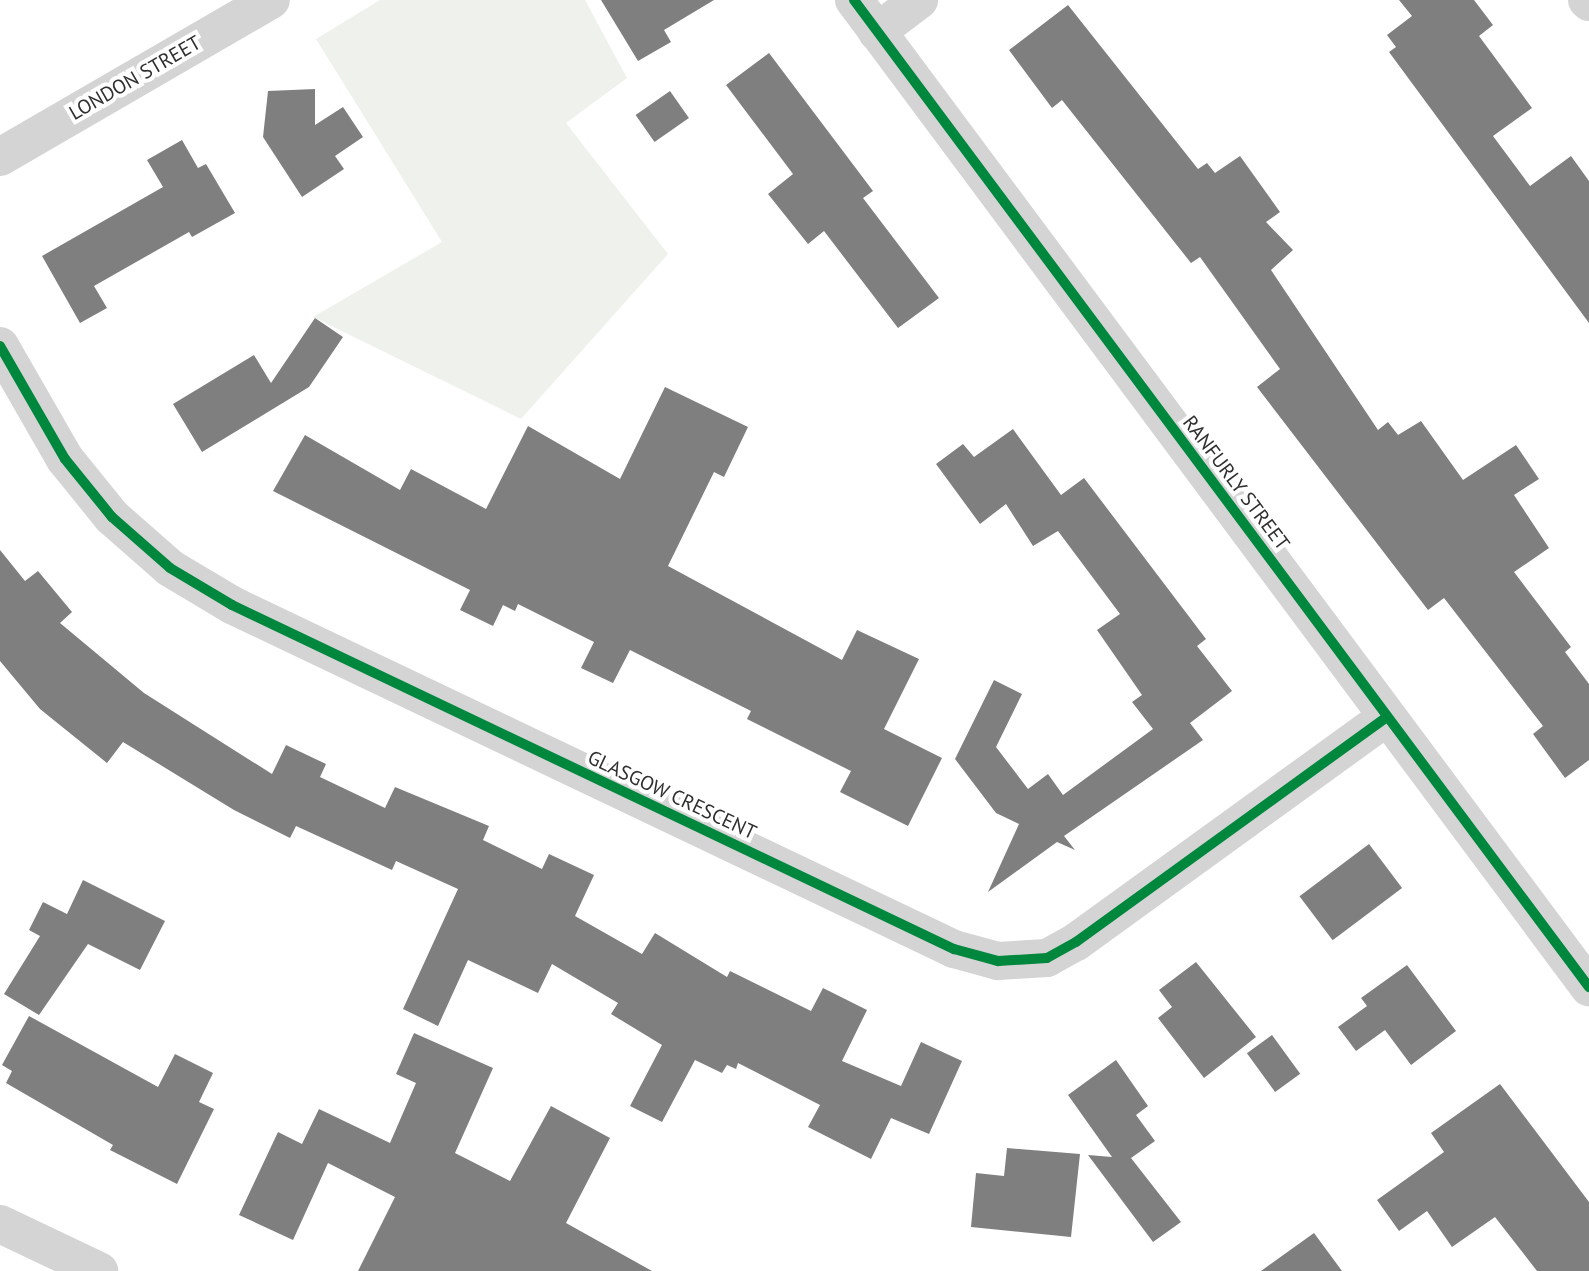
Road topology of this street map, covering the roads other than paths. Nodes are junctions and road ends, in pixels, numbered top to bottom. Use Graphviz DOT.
graph roads {
  1 [pos="271,0"];
  2 [pos="854,0"];
  3 [pos="919,0"];
  4 [pos="877,32"];
  5 [pos="0,157"];
  6 [pos="0,346"];
  7 [pos="1387,717"];
  8 [pos="1589,987"];
  9 [pos="0,1224"];
  10 [pos="99,1271"];
  1 -- 5 [label="street, LONDON STREET"];
  2 -- 4 [label="street, RANFURLY STREET"];
  3 -- 4 [label="street"];
  4 -- 7 [label="street, RANFURLY STREET"];
  6 -- 7 [label="street, GLASGOW CRESCENT"];
  7 -- 8 [label="street, RANFURLY STREET"];
  9 -- 10 [label="street"];
}
